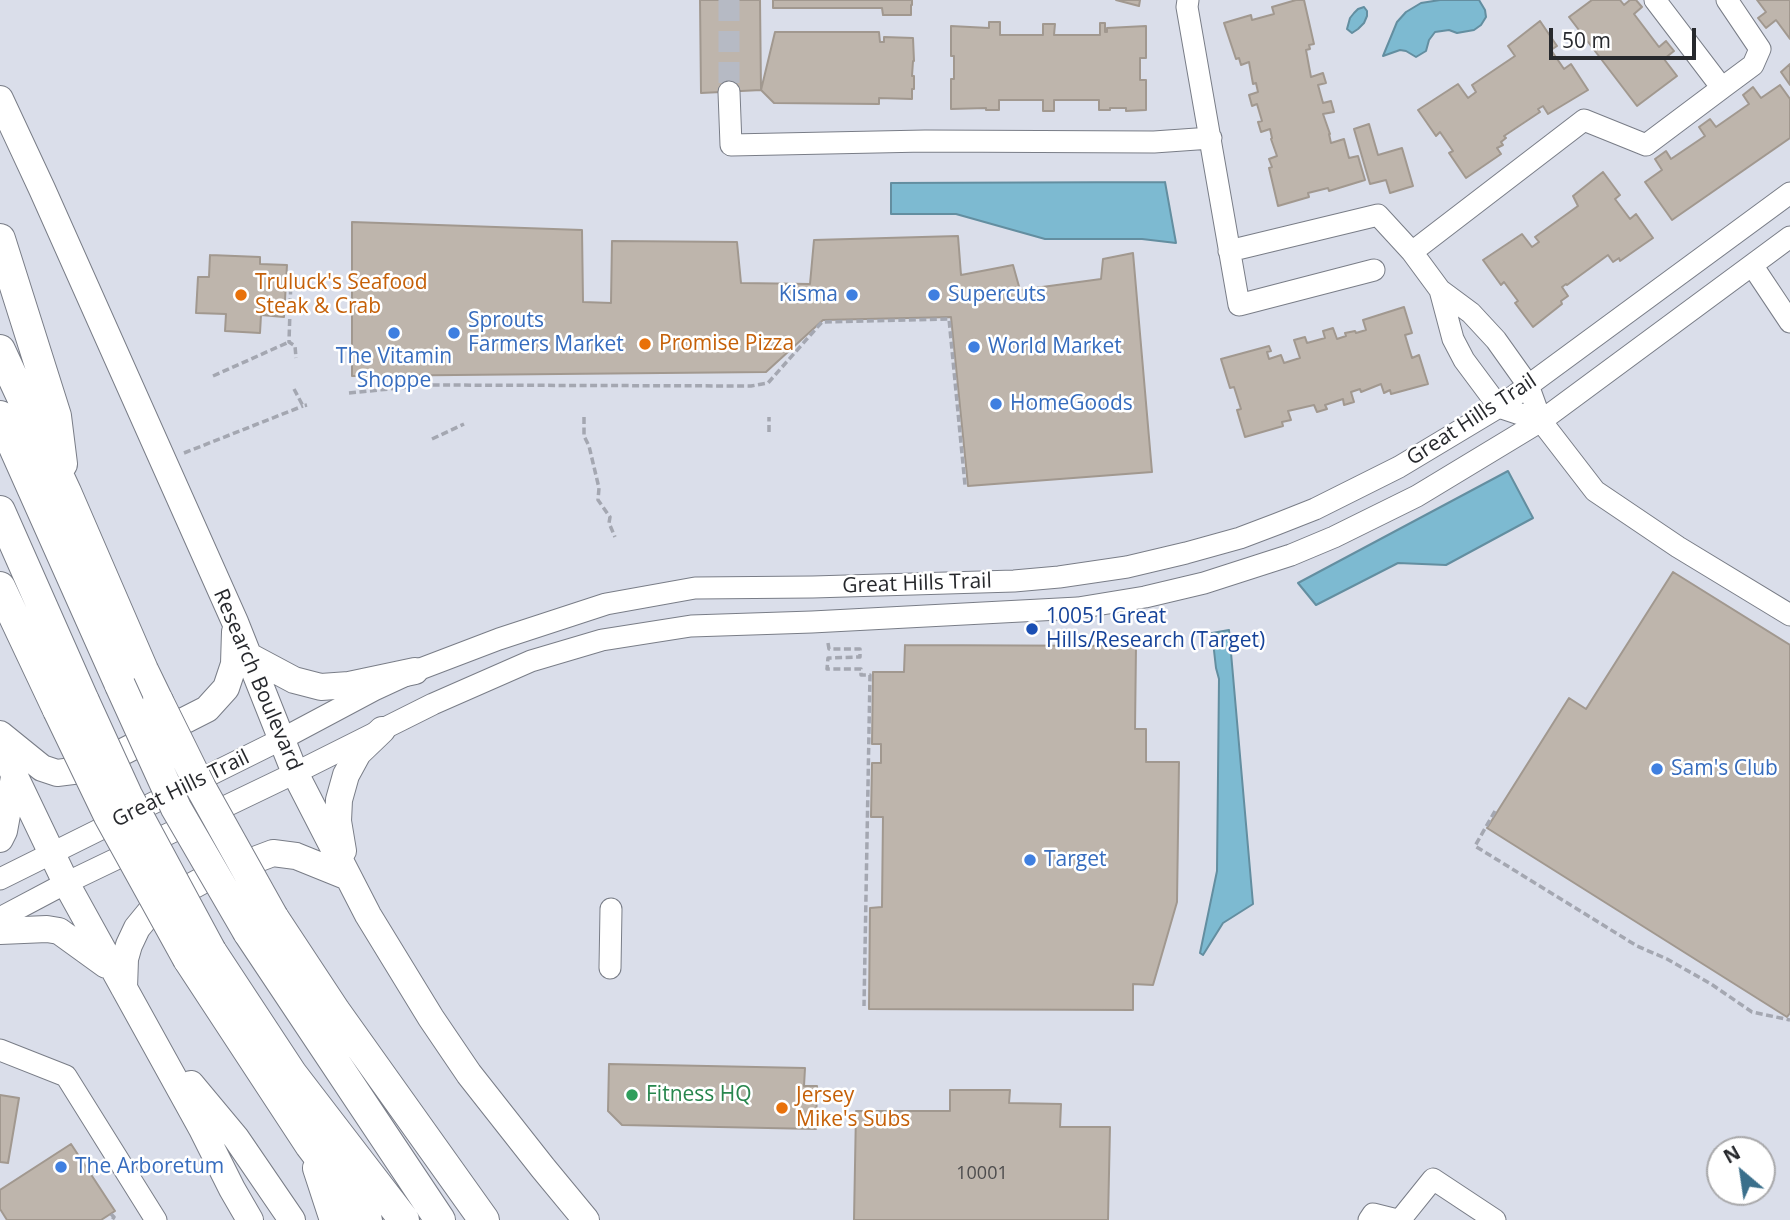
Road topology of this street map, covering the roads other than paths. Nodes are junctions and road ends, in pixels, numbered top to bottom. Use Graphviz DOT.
graph roads {
  1 [pos="1188,0"];
  2 [pos="1655,0"];
  3 [pos="1727,0"];
  4 [pos="1723,88"];
  5 [pos="729,92"];
  6 [pos="0,99"];
  7 [pos="1211,138"];
  8 [pos="1790,193"];
  9 [pos="1790,237"];
  10 [pos="0,239"];
  11 [pos="1229,251"];
  12 [pos="1412,252"];
  13 [pos="1752,265"];
  14 [pos="1374,270"];
  15 [pos="1440,290"];
  16 [pos="1790,322"];
  17 [pos="0,350"];
  18 [pos="1528,385"];
  19 [pos="1499,407"];
  20 [pos="0,416"];
  21 [pos="1541,421"];
  22 [pos="65,492"];
  23 [pos="0,511"];
  24 [pos="813,587"];
  25 [pos="3,596"];
  26 [pos="1790,615"];
  27 [pos="235,622"];
  28 [pos="812,622"];
  29 [pos="249,656"];
  30 [pos="415,671"];
  31 [pos="131,677"];
  32 [pos="71,706"];
  33 [pos="382,730"];
  34 [pos="0,734"];
  35 [pos="282,739"];
  36 [pos="0,745"];
  37 [pos="295,773"];
  38 [pos="14,777"];
  39 [pos="0,839"];
  40 [pos="51,852"];
  41 [pos="348,877"];
  42 [pos="0,879"];
  43 [pos="66,883"];
  44 [pos="611,909"];
  45 [pos="0,918"];
  46 [pos="261,925"];
  47 [pos="0,931"];
  48 [pos="200,955"];
  49 [pos="610,968"];
  50 [pos="119,979"];
  51 [pos="153,1040"];
  52 [pos="0,1049"];
  53 [pos="310,1145"];
  54 [pos="1483,1217"];
  55 [pos="156,1220"];
  56 [pos="250,1220"];
  57 [pos="292,1220"];
  58 [pos="335,1220"];
  59 [pos="367,1220"];
  60 [pos="404,1220"];
  61 [pos="440,1220"];
  62 [pos="484,1220"];
  63 [pos="586,1220"];
  64 [pos="1369,1220"];
  65 [pos="1398,1220"];
  1 -- 7 [label="street"];
  2 -- 4 [label="street"];
  3 -- 4 [label="street"];
  4 -- 12 [label="street"];
  5 -- 7 [label="street"];
  6 -- 27 [label="main road, Research Boulevard"];
  7 -- 11 [label="street"];
  8 -- 18 [label="street, Great Hills Trail"];
  9 -- 13 [label="street, Great Hills Trail"];
  10 -- 22 [label="highway"];
  11 -- 12 [label="street"];
  11 -- 14 [label="street"];
  12 -- 15 [label="street"];
  13 -- 16 [label="street"];
  13 -- 21 [label="street, Great Hills Trail"];
  15 -- 18 [label="street"];
  15 -- 19 [label="street"];
  17 -- 22 [label="highway"];
  18 -- 19 [label="street, Great Hills Trail"];
  18 -- 21 [label="street"];
  19 -- 21 [label="street"];
  19 -- 24 [label="street, Great Hills Trail"];
  20 -- 31 [label="highway"];
  21 -- 26 [label="street"];
  21 -- 28 [label="street, Great Hills Trail"];
  22 -- 31 [label="highway"];
  23 -- 32 [label="highway"];
  24 -- 28 [label="street"];
  24 -- 30 [label="street, Great Hills Trail"];
  25 -- 32 [label="highway"];
  27 -- 29 [label="main road, Research Boulevard"];
  27 -- 34 [label="main road"];
  28 -- 33 [label="street, Great Hills Trail"];
  29 -- 30 [label="main road"];
  29 -- 35 [label="main road, Research Boulevard"];
  30 -- 35 [label="street, Great Hills Trail"];
  31 -- 46 [label="highway, bridge"];
  32 -- 48 [label="highway, bridge"];
  33 -- 37 [label="street, Great Hills Trail"];
  33 -- 41 [label="main road"];
  35 -- 37 [label="main road, Research Boulevard"];
  35 -- 40 [label="street, Great Hills Trail"];
  36 -- 38 [label="main road"];
  37 -- 41 [label="main road, Research Boulevard"];
  37 -- 43 [label="street, Great Hills Trail"];
  38 -- 39 [label="main road"];
  38 -- 40 [label="main road"];
  40 -- 42 [label="street, Great Hills Trail"];
  40 -- 43 [label="main road"];
  41 -- 50 [label="main road"];
  41 -- 63 [label="main road, Research Boulevard"];
  43 -- 45 [label="street, Great Hills Trail"];
  43 -- 50 [label="main road"];
  44 -- 49 [label="street"];
  46 -- 61 [label="highway"];
  46 -- 62 [label="highway"];
  47 -- 50 [label="main road"];
  48 -- 53 [label="highway"];
  48 -- 60 [label="highway"];
  50 -- 51 [label="main road"];
  51 -- 56 [label="main road"];
  51 -- 57 [label="main road"];
  52 -- 55 [label="street"];
  53 -- 58 [label="highway"];
  53 -- 59 [label="highway"];
  54 -- 65 [label="street"];
  64 -- 65 [label="street"];
}
